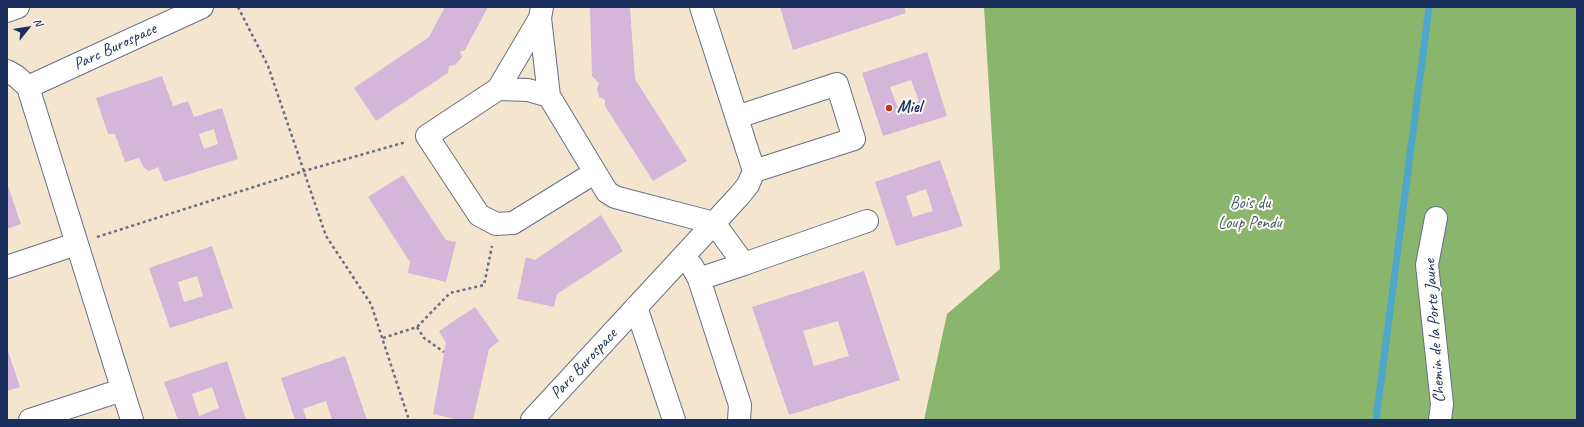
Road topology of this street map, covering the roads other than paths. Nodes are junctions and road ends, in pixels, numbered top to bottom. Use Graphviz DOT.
graph roads {
  1 [pos="18,7"];
  2 [pos="202,7"];
  3 [pos="701,7"];
  4 [pos="7,11"];
  5 [pos="541,12"];
  6 [pos="7,71"];
  7 [pos="28,87"];
  8 [pos="498,89"];
  9 [pos="548,96"];
  10 [pos="736,117"];
  11 [pos="754,171"];
  12 [pos="594,173"];
  13 [pos="1436,218"];
  14 [pos="867,221"];
  15 [pos="714,223"];
  16 [pos="76,244"];
  17 [pos="686,254"];
  18 [pos="744,264"];
  19 [pos="7,266"];
  20 [pos="699,279"];
  21 [pos="636,307"];
  22 [pos="122,390"];
  23 [pos="30,420"];
  24 [pos="132,420"];
  25 [pos="532,420"];
  26 [pos="674,420"];
  27 [pos="739,420"];
  28 [pos="1440,420"];
  1 -- 4 [label="street"];
  2 -- 7 [label="street, Parc Burospace"];
  3 -- 10 [label="street"];
  5 -- 8 [label="street"];
  5 -- 9 [label="street"];
  6 -- 7 [label="street"];
  7 -- 16 [label="street"];
  8 -- 9 [label="street"];
  8 -- 12 [label="street"];
  9 -- 12 [label="street"];
  10 -- 11 [label="street"];
  10 -- 11 [label="street"];
  11 -- 15 [label="street, Parc Burospace"];
  12 -- 15 [label="street"];
  13 -- 28 [label="street, Chemin de la Porte Jaune"];
  14 -- 18 [label="street"];
  15 -- 17 [label="street, Parc Burospace"];
  15 -- 18 [label="street"];
  16 -- 19 [label="street"];
  16 -- 22 [label="street"];
  17 -- 20 [label="street"];
  17 -- 21 [label="street, Parc Burospace"];
  18 -- 20 [label="street"];
  20 -- 27 [label="street"];
  21 -- 25 [label="street, Parc Burospace"];
  21 -- 26 [label="street, Parc Burospace"];
  22 -- 23 [label="street"];
  22 -- 24 [label="street"];
}
